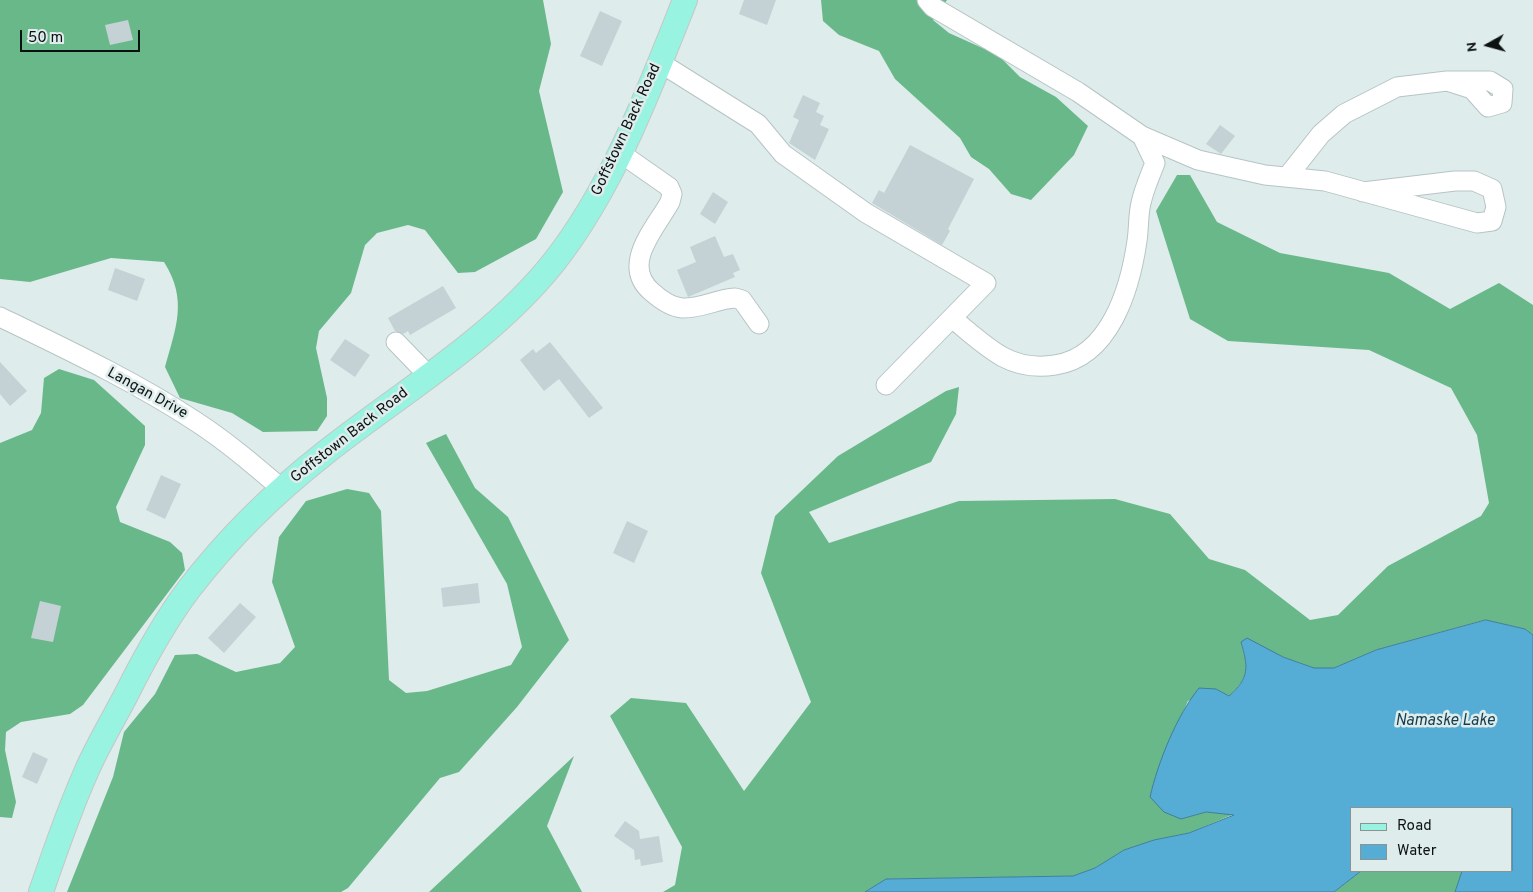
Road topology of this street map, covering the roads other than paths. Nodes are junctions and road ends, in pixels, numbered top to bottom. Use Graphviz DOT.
graph roads {
  1 [pos="685,0"];
  2 [pos="928,0"];
  3 [pos="659,62"];
  4 [pos="1447,81"];
  5 [pos="1142,136"];
  6 [pos="618,152"];
  7 [pos="1287,177"];
  8 [pos="1363,192"];
  9 [pos="0,317"];
  10 [pos="952,318"];
  11 [pos="759,324"];
  12 [pos="396,342"];
  13 [pos="428,375"];
  14 [pos="886,385"];
  15 [pos="282,489"];
  16 [pos="41,892"];
  1 -- 3 [label="main road, Goffstown Back Road"];
  2 -- 5 [label="street"];
  3 -- 6 [label="main road, Goffstown Back Road"];
  3 -- 10 [label="street"];
  4 -- 7 [label="street"];
  5 -- 7 [label="street"];
  5 -- 10 [label="street"];
  6 -- 11 [label="street"];
  6 -- 13 [label="main road, Goffstown Back Road"];
  7 -- 8 [label="street"];
  8 -- 8 [label="street"];
  9 -- 15 [label="street, Langan Drive"];
  10 -- 14 [label="street"];
  12 -- 13 [label="street"];
  13 -- 15 [label="main road, Goffstown Back Road"];
  15 -- 16 [label="main road, Goffstown Back Road"];
}
